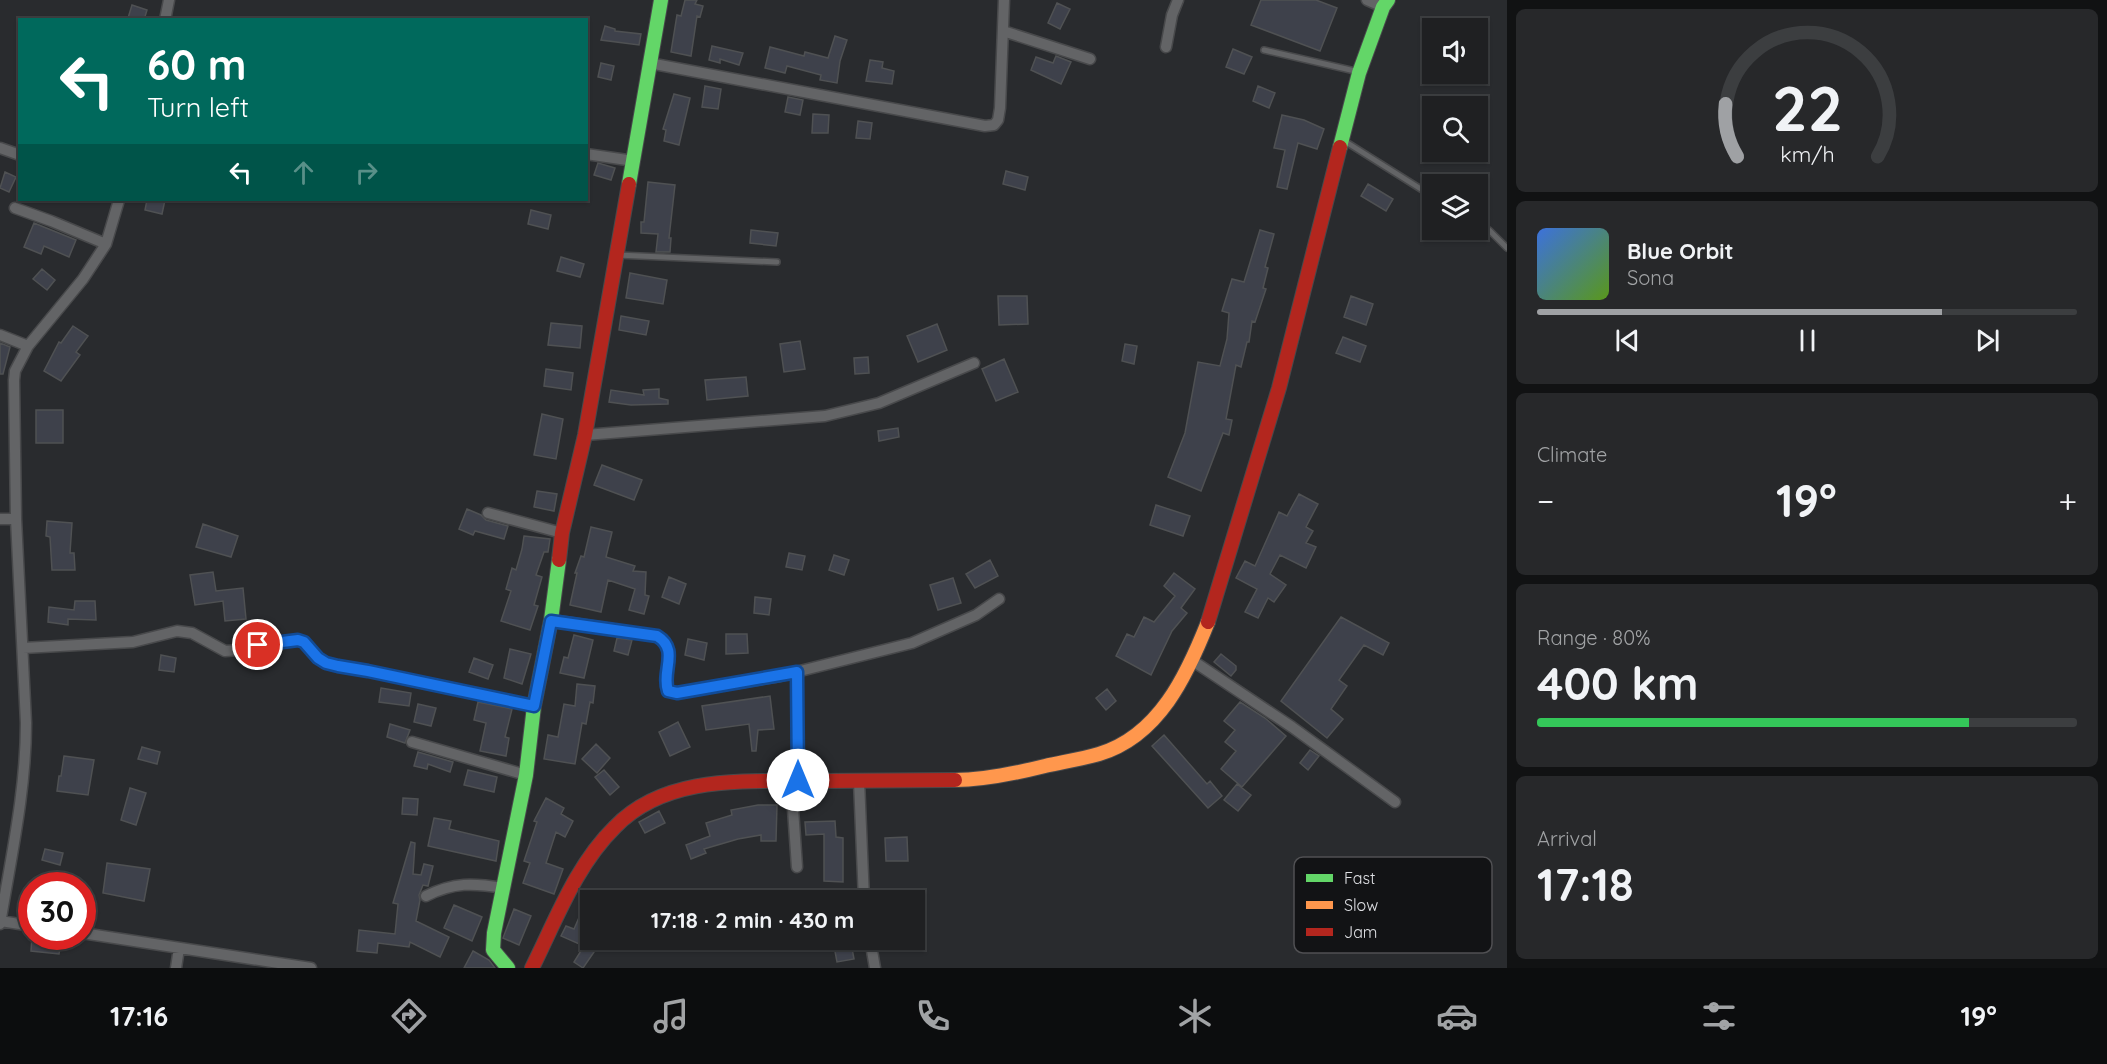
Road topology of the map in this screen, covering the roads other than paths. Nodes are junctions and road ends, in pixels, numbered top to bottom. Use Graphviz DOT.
graph roads {
  1 [pos="169,0"];
  2 [pos="661,0"];
  3 [pos="1004,0"];
  4 [pos="1178,0"];
  5 [pos="1367,0"];
  6 [pos="1385,4"];
  7 [pos="165,18"];
  8 [pos="1003,31"];
  9 [pos="1166,47"];
  10 [pos="1264,50"];
  11 [pos="1090,59"];
  12 [pos="649,63"];
  13 [pos="1359,72"];
  14 [pos="1342,140"];
  15 [pos="0,148"];
  16 [pos="18,154"];
  17 [pos="588,154"];
  18 [pos="634,161"];
  19 [pos="1422,190"];
  20 [pos="120,201"];
  21 [pos="15,208"];
  22 [pos="1488,229"];
  23 [pos="106,244"];
  24 [pos="1507,248"];
  25 [pos="616,255"];
  26 [pos="777,262"];
  27 [pos="0,334"];
  28 [pos="28,346"];
  29 [pos="974,363"];
  30 [pos="585,435"];
  31 [pos="488,513"];
  32 [pos="0,519"];
  33 [pos="16,519"];
  34 [pos="562,533"];
  35 [pos="999,599"];
  36 [pos="551,621"];
  37 [pos="23,648"];
  38 [pos="1193,661"];
  39 [pos="797,672"];
  40 [pos="534,706"];
  41 [pos="412,742"];
  42 [pos="526,775"];
  43 [pos="794,780"];
  44 [pos="859,781"];
  45 [pos="1395,802"];
  46 [pos="797,867"];
  47 [pos="504,888"];
  48 [pos="863,890"];
  49 [pos="426,896"];
  50 [pos="0,922"];
  51 [pos="18,924"];
  52 [pos="96,935"];
  53 [pos="179,948"];
  54 [pos="872,950"];
  55 [pos="176,968"];
  56 [pos="311,968"];
  57 [pos="508,968"];
  58 [pos="532,968"];
  59 [pos="875,968"];
  1 -- 7 [label="street"];
  2 -- 12 [label="main road"];
  3 -- 8 [label="street"];
  4 -- 9 [label="street"];
  5 -- 6 [label="street"];
  6 -- 13 [label="main road"];
  8 -- 11 [label="street"];
  8 -- 12 [label="street"];
  10 -- 13 [label="lane"];
  12 -- 18 [label="main road"];
  13 -- 14 [label="main road"];
  14 -- 19 [label="lane"];
  14 -- 38 [label="main road"];
  15 -- 16 [label="street"];
  17 -- 18 [label="street"];
  18 -- 25 [label="main road"];
  20 -- 23 [label="street"];
  21 -- 23 [label="street"];
  22 -- 24 [label="lane"];
  23 -- 28 [label="street"];
  25 -- 26 [label="lane"];
  25 -- 30 [label="main road"];
  27 -- 28 [label="street"];
  28 -- 33 [label="street"];
  29 -- 30 [label="street"];
  30 -- 34 [label="main road"];
  31 -- 34 [label="street"];
  32 -- 33 [label="street"];
  33 -- 37 [label="street"];
  34 -- 36 [label="main road"];
  35 -- 39 [label="street"];
  36 -- 39 [label="street"];
  36 -- 40 [label="main road"];
  37 -- 40 [label="street"];
  37 -- 50 [label="street"];
  38 -- 44 [label="main road"];
  38 -- 45 [label="street"];
  39 -- 43 [label="street"];
  40 -- 42 [label="main road"];
  41 -- 42 [label="street"];
  42 -- 47 [label="main road"];
  43 -- 44 [label="main road"];
  43 -- 46 [label="street"];
  43 -- 58 [label="main road"];
  44 -- 48 [label="street"];
  47 -- 49 [label="street"];
  47 -- 57 [label="main road"];
  50 -- 51 [label="street"];
  52 -- 53 [label="street"];
  53 -- 55 [label="street"];
  53 -- 56 [label="street"];
  54 -- 59 [label="street"];
}
